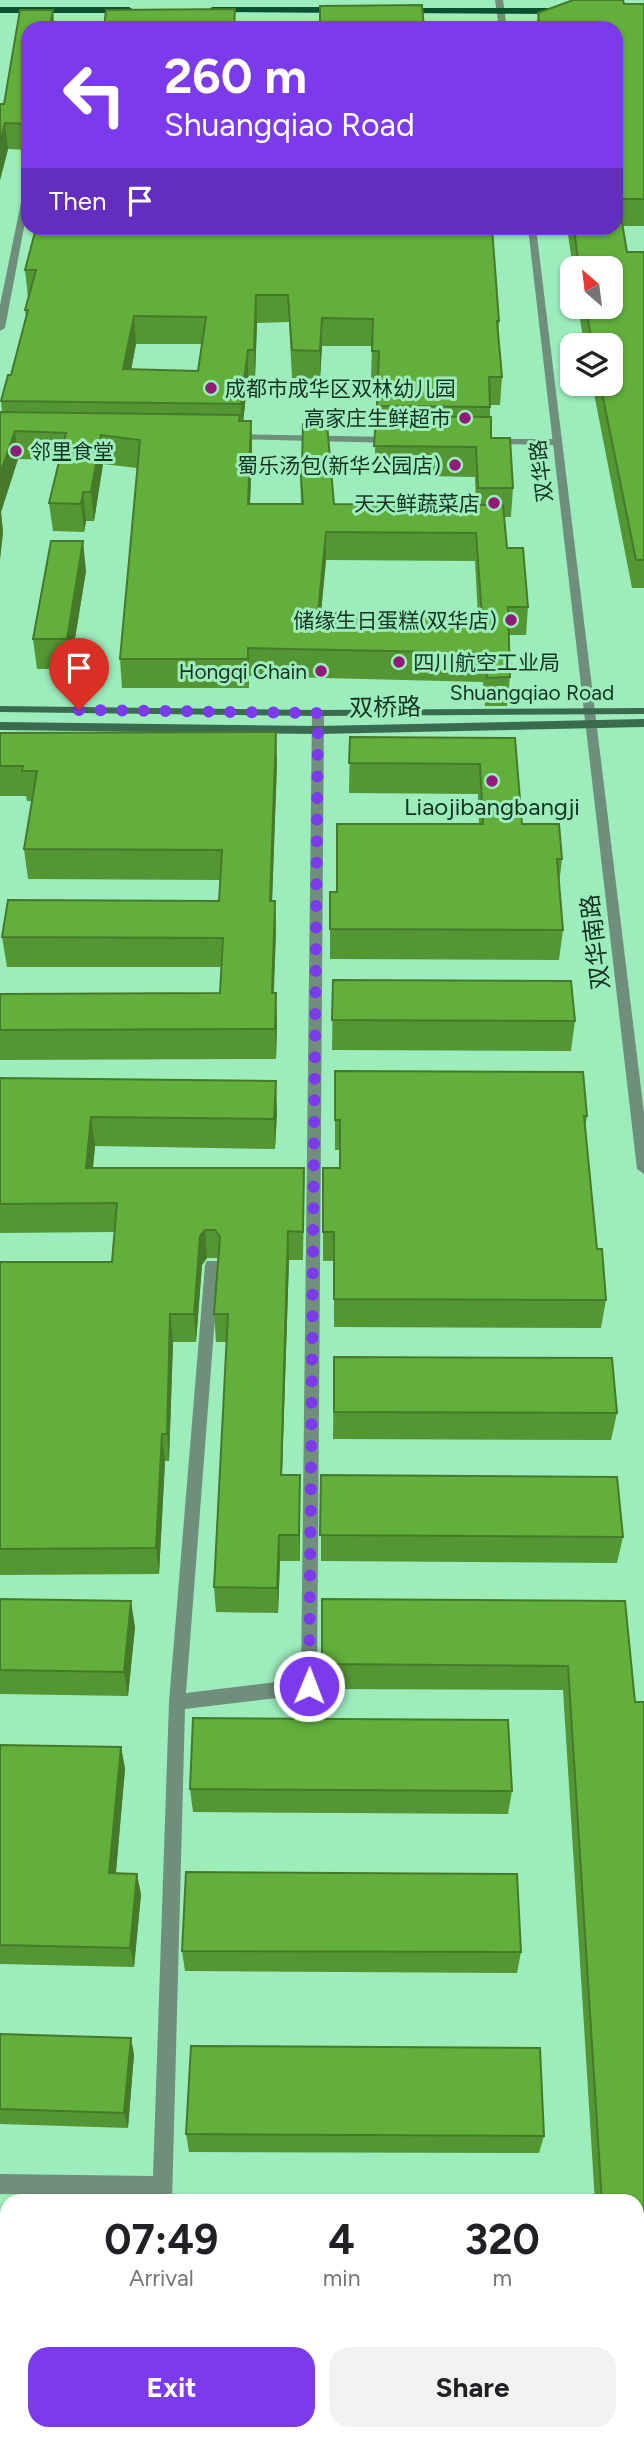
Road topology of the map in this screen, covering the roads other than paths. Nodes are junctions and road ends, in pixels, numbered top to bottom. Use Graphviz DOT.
graph roads {
  1 [pos="499,5"];
  2 [pos="0,10"];
  3 [pos="139,10"];
  4 [pos="208,10"];
  5 [pos="347,10"];
  6 [pos="389,10"];
  7 [pos="579,11"];
  8 [pos="21,221"];
  9 [pos="532,235"];
  10 [pos="0,328"];
  11 [pos="223,437"];
  12 [pos="403,440"];
  13 [pos="473,441"];
  14 [pos="556,442"];
  15 [pos="0,709"];
  16 [pos="644,711"];
  17 [pos="318,713"];
  18 [pos="589,717"];
  19 [pos="644,723"];
  20 [pos="0,726"];
  21 [pos="318,730"];
  22 [pos="644,1169"];
  23 [pos="212,1265"];
  24 [pos="177,1702"];
  25 [pos="0,2184"];
  26 [pos="162,2194"];
  1 -- 6 [label="main road"];
  1 -- 7 [label="main road"];
  2 -- 3 [label="main road"];
  4 -- 5 [label="main road"];
  8 -- 10 [label="street"];
  9 -- 14 [label="street, 双华路"];
  11 -- 12 [label="street"];
  13 -- 14 [label="street"];
  14 -- 18 [label="street, 双华路"];
  15 -- 17 [label="main road, Shuangqiao Road"];
  16 -- 18 [label="main road, Shuangqiao Road"];
  17 -- 18 [label="main road, Shuangqiao Road"];
  17 -- 21 [label="street"];
  18 -- 19 [label="main road, 双桥路"];
  18 -- 21 [label="main road, 双桥路"];
  18 -- 22 [label="street, 双华南路"];
  20 -- 21 [label="main road, 双桥路"];
  21 -- 24 [label="street"];
  23 -- 24 [label="street"];
  24 -- 26 [label="street"];
  25 -- 26 [label="street"];
}
